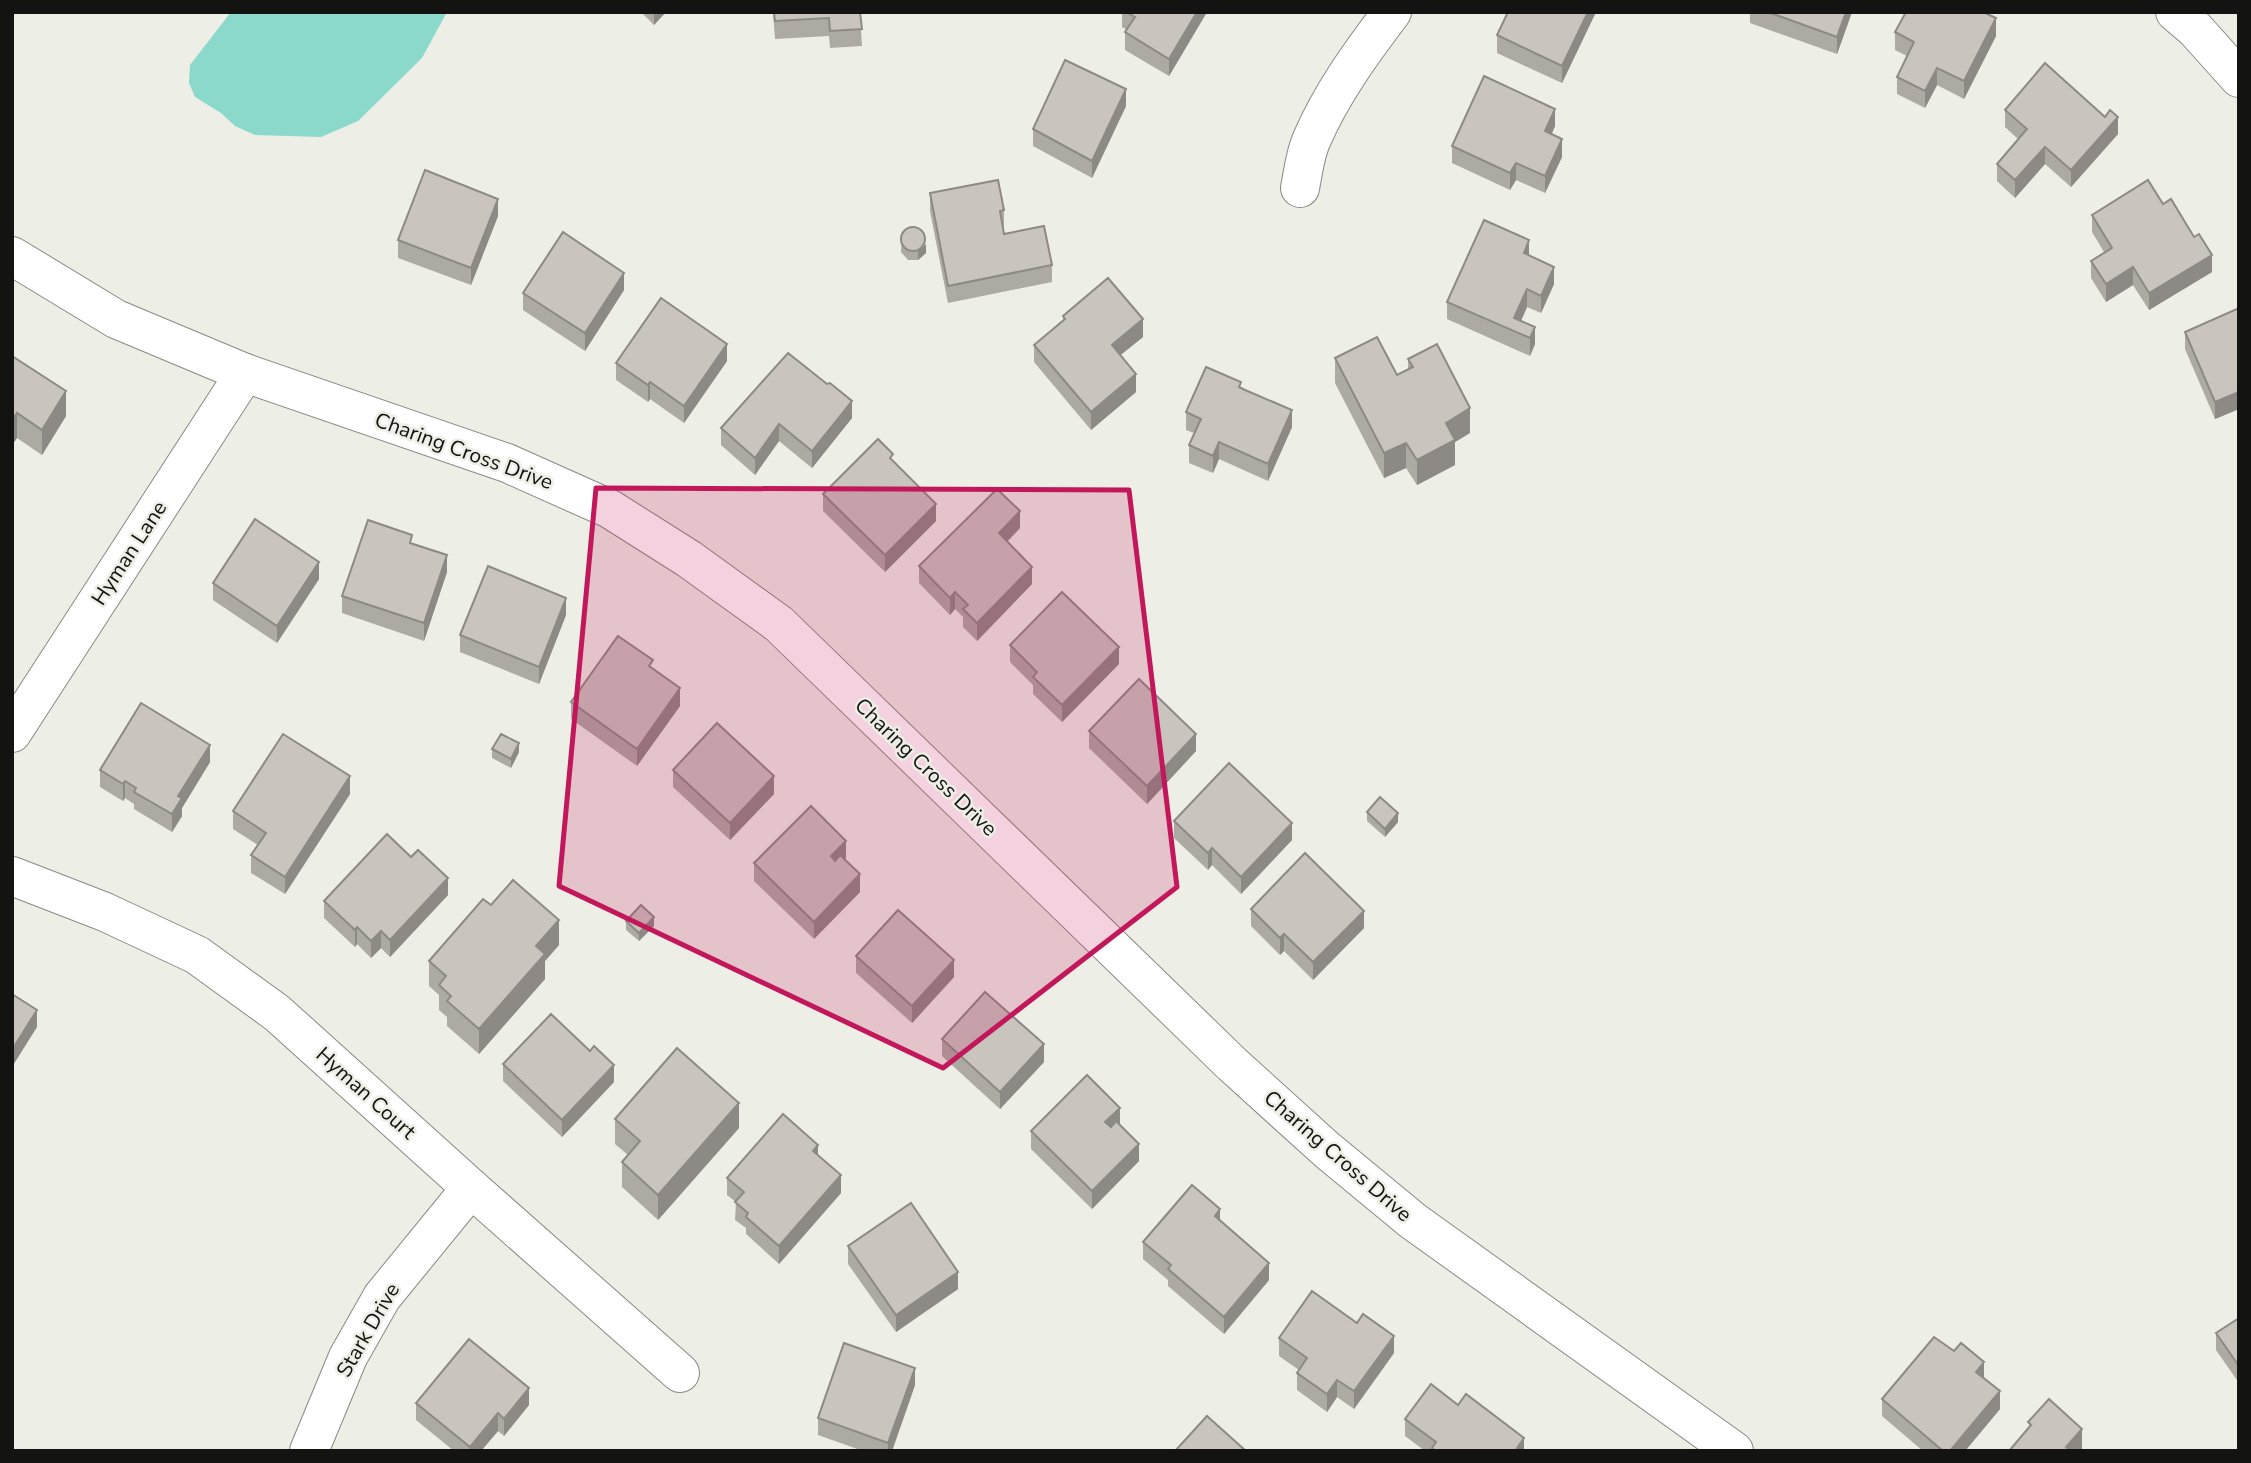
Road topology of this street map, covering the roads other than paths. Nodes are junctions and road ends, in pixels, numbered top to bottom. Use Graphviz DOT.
graph roads {
  1 [pos="1392,12"];
  2 [pos="2175,12"];
  3 [pos="2239,78"];
  4 [pos="1300,188"];
  5 [pos="12,256"];
  6 [pos="245,373"];
  7 [pos="12,733"];
  8 [pos="12,876"];
  9 [pos="471,1188"];
  10 [pos="680,1373"];
  11 [pos="309,1451"];
  12 [pos="1734,1451"];
  1 -- 4 [label="street"];
  2 -- 3 [label="street"];
  5 -- 6 [label="street, Charing Cross Drive"];
  6 -- 7 [label="street, Hyman Lane"];
  6 -- 12 [label="street, Charing Cross Drive"];
  8 -- 9 [label="street, Hyman Court"];
  9 -- 10 [label="street, Hyman Court"];
  9 -- 11 [label="street, Stark Drive"];
}
